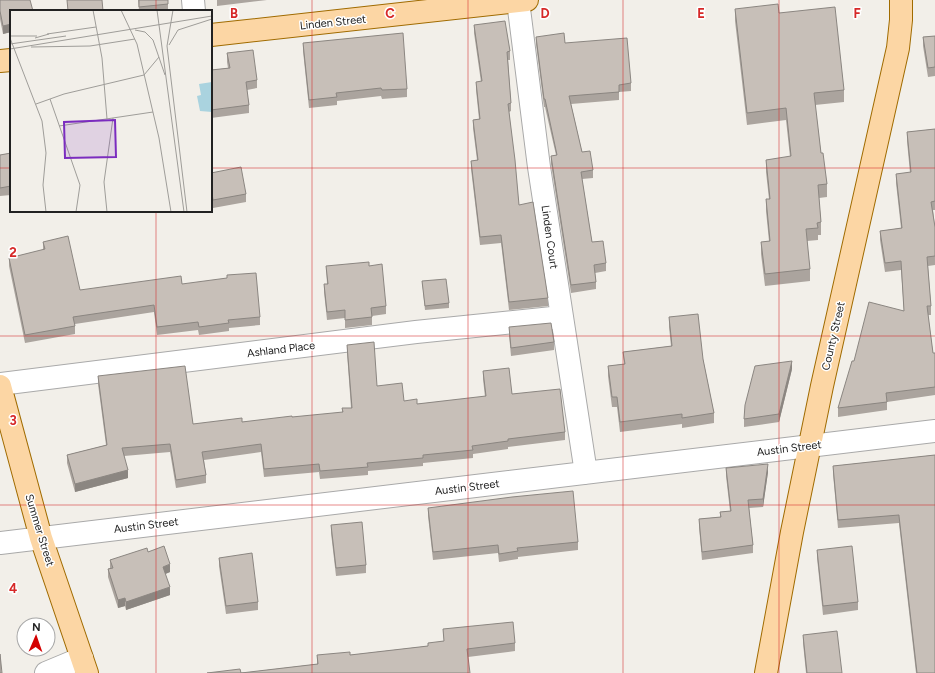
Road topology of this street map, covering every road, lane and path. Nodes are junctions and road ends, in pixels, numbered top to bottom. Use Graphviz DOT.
graph roads {
  1 [pos="193,0"];
  2 [pos="523,0"];
  3 [pos="901,0"];
  4 [pos="418,6"];
  5 [pos="194,10"];
  6 [pos="212,36"];
  7 [pos="10,60"];
  8 [pos="0,61"];
  9 [pos="562,317"];
  10 [pos="0,385"];
  11 [pos="935,431"];
  12 [pos="810,446"];
  13 [pos="586,473"];
  14 [pos="41,538"];
  15 [pos="0,543"];
  16 [pos="85,666"];
  17 [pos="46,673"];
  18 [pos="766,673"];
  1 -- 5 [label="street"];
  2 -- 4 [label="main road, Linden Street"];
  2 -- 9 [label="street, Linden Court"];
  3 -- 12 [label="main road, County Street"];
  4 -- 6 [label="main road, Linden Street"];
  7 -- 8 [label="main road"];
  9 -- 10 [label="street, Ashland Place"];
  9 -- 13 [label="street, Linden Court"];
  10 -- 14 [label="main road, Summer Street"];
  11 -- 12 [label="street, Austin Street"];
  12 -- 13 [label="street, Austin Street"];
  12 -- 18 [label="main road, County Street"];
  13 -- 14 [label="street, Austin Street"];
  14 -- 15 [label="street, Austin Street"];
  14 -- 16 [label="main road, Summer Street"];
  16 -- 17 [label="street"];
}
